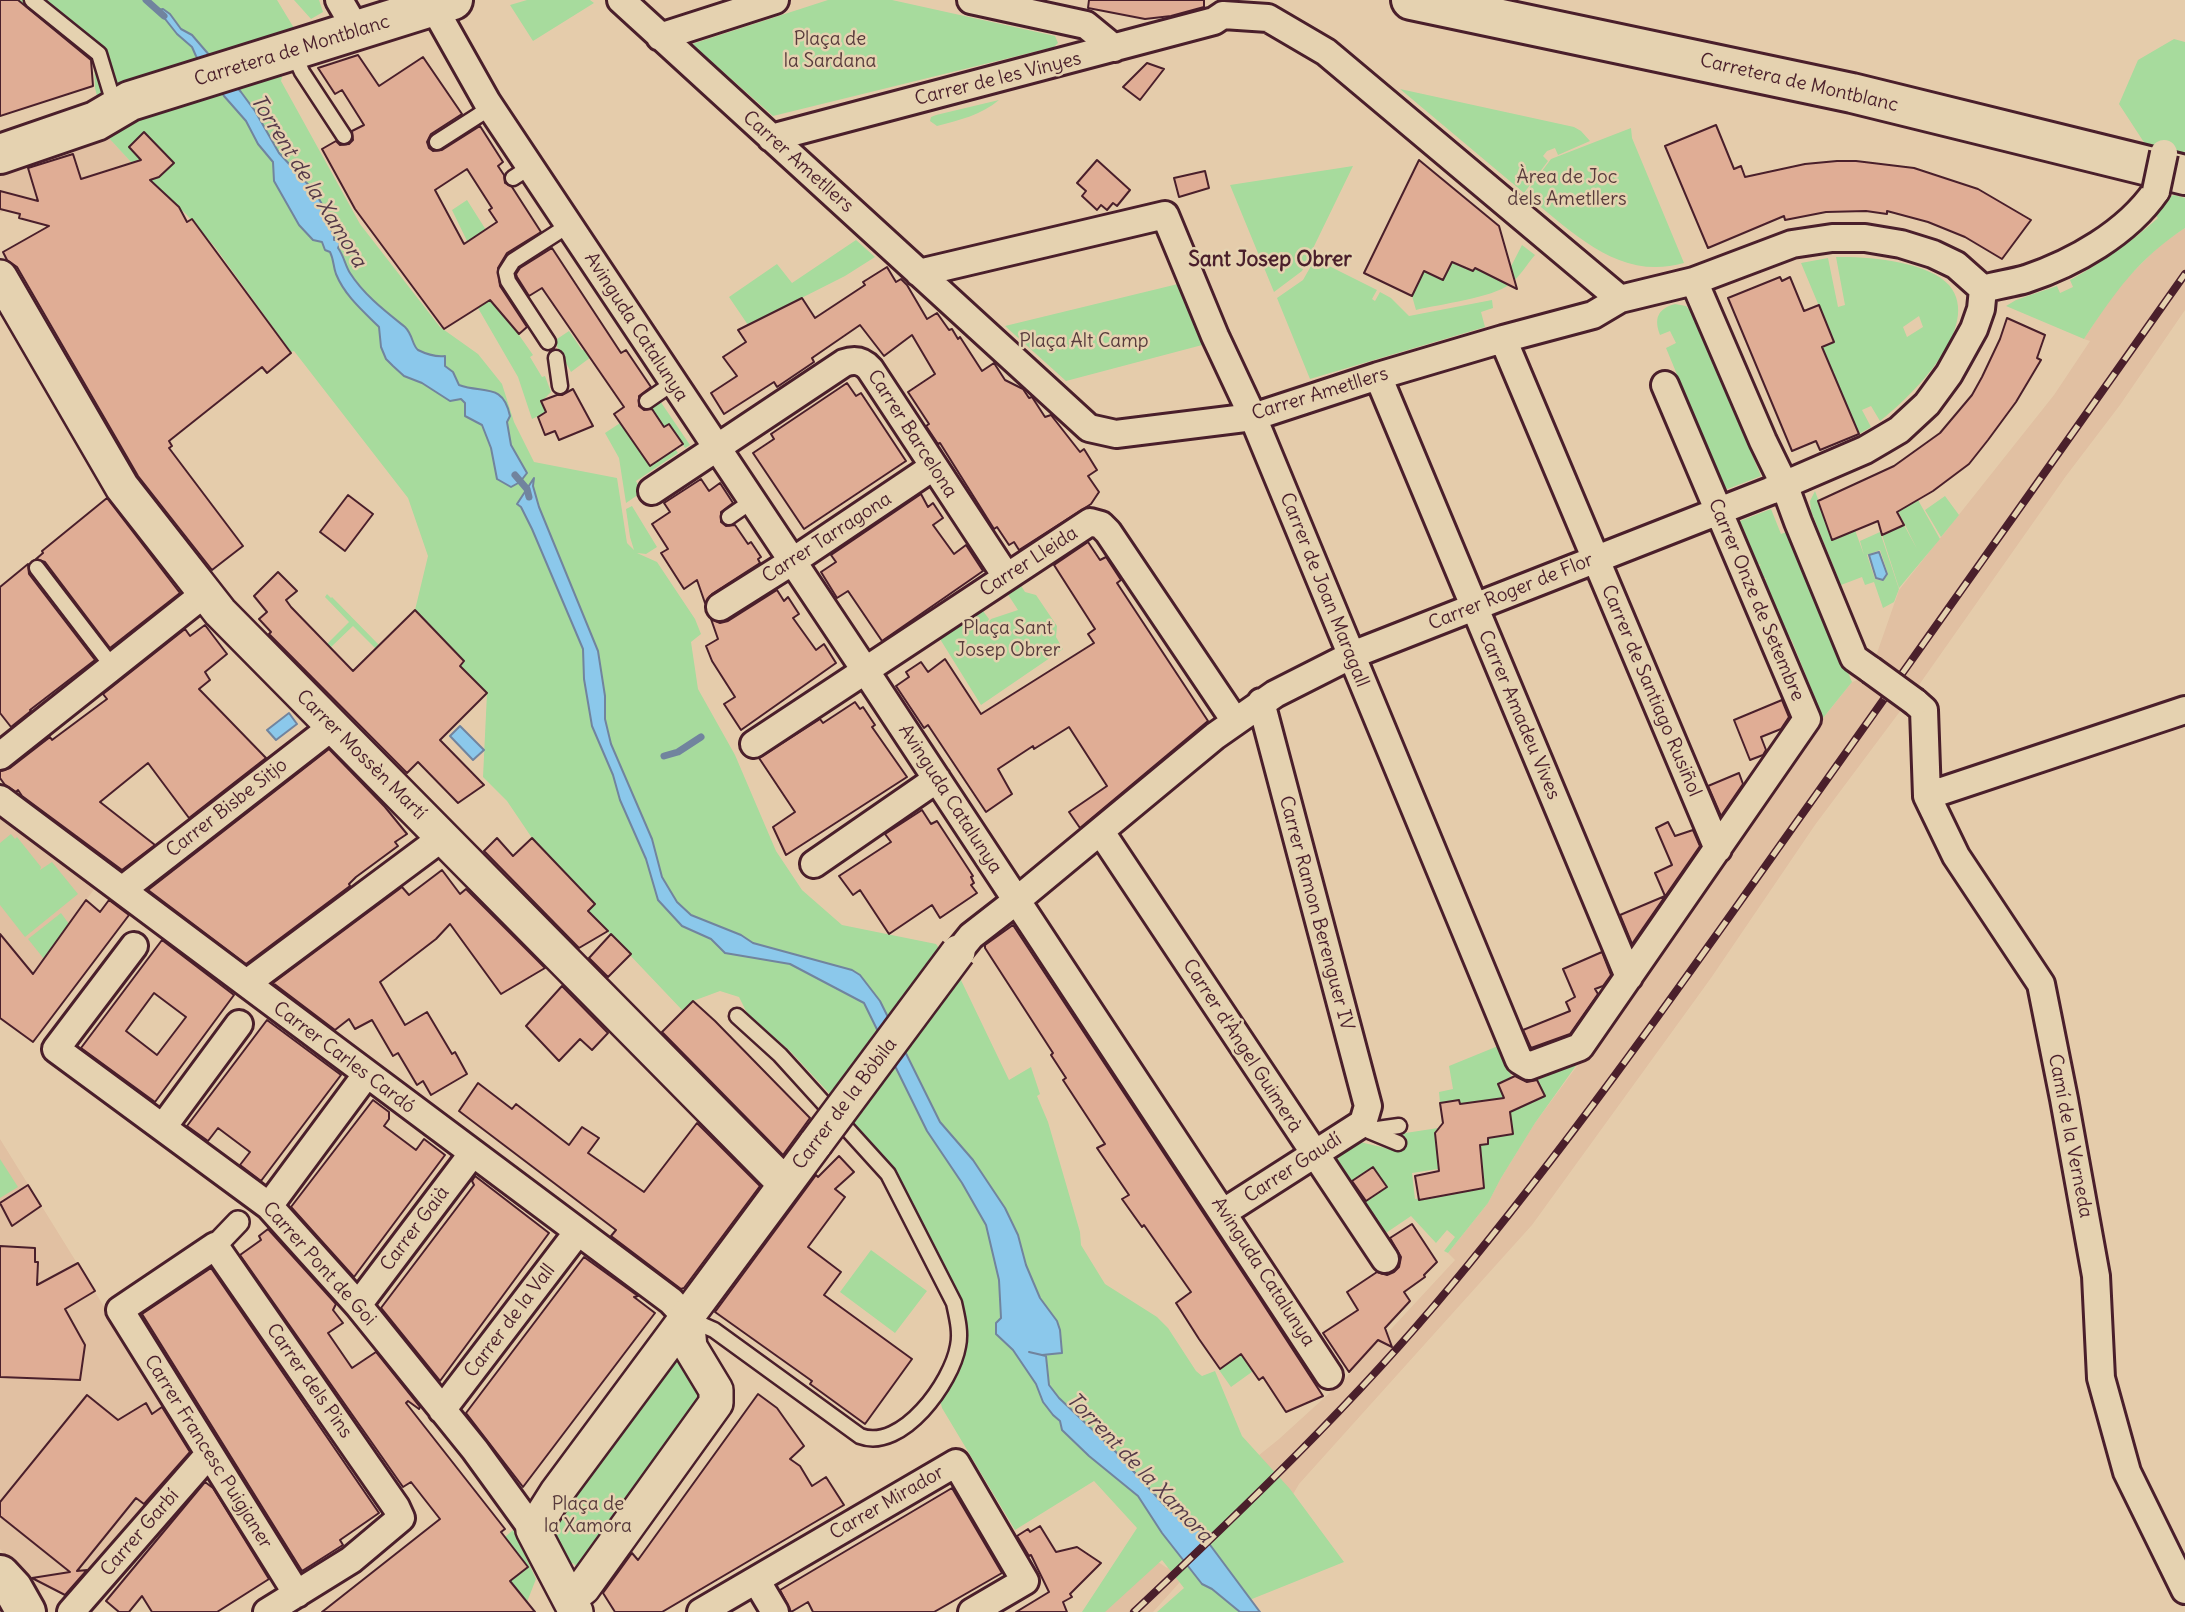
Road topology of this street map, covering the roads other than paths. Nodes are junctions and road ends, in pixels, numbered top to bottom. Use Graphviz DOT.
graph roads {
  1 [pos="32,0"];
  2 [pos="621,0"];
  3 [pos="775,0"];
  4 [pos="971,0"];
  5 [pos="1411,0"];
  6 [pos="443,3"];
  7 [pos="1218,8"];
  8 [pos="357,25"];
  9 [pos="660,37"];
  10 [pos="1114,48"];
  11 [pos="282,53"];
  12 [pos="121,101"];
  13 [pos="489,105"];
  14 [pos="64,120"];
  15 [pos="0,132"];
  16 [pos="344,136"];
  17 [pos="771,138"];
  18 [pos="435,139"];
  19 [pos="0,144"];
  20 [pos="0,154"];
  21 [pos="2168,173"];
  22 [pos="569,225"];
  23 [pos="919,273"];
  24 [pos="0,277"];
  25 [pos="1694,281"];
  26 [pos="1983,289"];
  27 [pos="1620,299"];
  28 [pos="1503,339"];
  29 [pos="548,342"];
  30 [pos="556,358"];
  31 [pos="1377,376"];
  32 [pos="673,383"];
  33 [pos="1665,385"];
  34 [pos="560,386"];
  35 [pos="647,401"];
  36 [pos="1253,417"];
  37 [pos="717,449"];
  38 [pos="933,467"];
  39 [pos="1784,484"];
  40 [pos="652,491"];
  41 [pos="752,501"];
  42 [pos="1718,512"];
  43 [pos="729,517"];
  44 [pos="1595,558"];
  45 [pos="793,561"];
  46 [pos="37,568"];
  47 [pos="1006,576"];
  48 [pos="204,594"];
  49 [pos="720,607"];
  50 [pos="1474,607"];
  51 [pos="1352,655"];
  52 [pos="112,666"];
  53 [pos="865,670"];
  54 [pos="1261,702"];
  55 [pos="2185,709"];
  56 [pos="1235,721"];
  57 [pos="332,727"];
  58 [pos="754,744"];
  59 [pos="0,756"];
  60 [pos="937,779"];
  61 [pos="1927,796"];
  62 [pos="0,799"];
  63 [pos="1101,831"];
  64 [pos="443,837"];
  65 [pos="1705,859"];
  66 [pos="814,864"];
  67 [pos="122,890"];
  68 [pos="1016,901"];
  69 [pos="134,946"];
  70 [pos="958,952"];
  71 [pos="247,983"];
  72 [pos="1614,989"];
  73 [pos="737,1016"];
  74 [pos="239,1024"];
  75 [pos="366,1075"];
  76 [pos="1399,1126"];
  77 [pos="163,1127"];
  78 [pos="1366,1127"];
  79 [pos="1398,1143"];
  80 [pos="472,1154"];
  81 [pos="1313,1154"];
  82 [pos="785,1184"];
  83 [pos="266,1212"];
  84 [pos="1224,1212"];
  85 [pos="238,1222"];
  86 [pos="577,1233"];
  87 [pos="215,1245"];
  88 [pos="1385,1259"];
  89 [pos="358,1305"];
  90 [pos="687,1318"];
  91 [pos="1329,1375"];
  92 [pos="442,1410"];
  93 [pos="209,1454"];
  94 [pos="533,1530"];
  95 [pos="0,1575"];
  96 [pos="755,1580"];
  97 [pos="2185,1590"];
  98 [pos="297,1594"];
  99 [pos="573,1605"];
  100 [pos="26,1612"];
  101 [pos="71,1612"];
  102 [pos="267,1612"];
  103 [pos="701,1612"];
  104 [pos="775,1612"];
  105 [pos="972,1612"];
  1 -- 12 [label="lane"];
  2 -- 9 [label="street, Carrer Ametllers"];
  3 -- 9 [label="street"];
  4 -- 10 [label="street"];
  5 -- 21 [label="main road, Carretera de Montblanc"];
  6 -- 8 [label="main road, Carretera de Montblanc"];
  6 -- 13 [label="street, Avinguda Catalunya"];
  7 -- 10 [label="street, Carrer de les Vinyes"];
  7 -- 27 [label="street"];
  8 -- 11 [label="main road, Carretera de Montblanc"];
  9 -- 17 [label="street, Carrer Ametllers"];
  10 -- 17 [label="street, Carrer de les Vinyes"];
  11 -- 12 [label="main road, Carretera de Montblanc"];
  11 -- 16 [label="lane"];
  12 -- 14 [label="main road, Carretera de Montblanc"];
  13 -- 18 [label="lane"];
  13 -- 22 [label="street, Avinguda Catalunya"];
  14 -- 15 [label="main road, Carretera de Montblanc"];
  14 -- 19 [label="main road"];
  14 -- 20 [label="main road, Carretera de Montblanc"];
  17 -- 23 [label="street, Carrer Ametllers"];
  21 -- 26 [label="street"];
  22 -- 29 [label="lane"];
  22 -- 32 [label="street, Avinguda Catalunya"];
  23 -- 36 [label="street, Carrer Ametllers"];
  23 -- 36 [label="street, Carrer de Joan Maragall"];
  24 -- 48 [label="street, Carrer Mossèn Martí"];
  25 -- 26 [label="street, Carrer Ametllers"];
  25 -- 27 [label="street, Carrer Ametllers"];
  25 -- 39 [label="street"];
  26 -- 39 [label="street, Carrer Roger de Flor"];
  27 -- 28 [label="street, Carrer Ametllers"];
  28 -- 31 [label="street, Carrer Ametllers"];
  28 -- 44 [label="street, Carrer de Santiago Rusiñol"];
  30 -- 34 [label="lane"];
  31 -- 36 [label="street, Carrer Ametllers"];
  31 -- 50 [label="street, Carrer Amadeu Vives"];
  32 -- 35 [label="lane"];
  32 -- 37 [label="street, Avinguda Catalunya"];
  33 -- 42 [label="street, Carrer Onze de Setembre"];
  36 -- 51 [label="street, Carrer de Joan Maragall"];
  37 -- 38 [label="street, Carrer Barcelona"];
  37 -- 40 [label="street, Carrer Barcelona"];
  37 -- 41 [label="street, Avinguda Catalunya"];
  38 -- 45 [label="street, Carrer Tarragona"];
  38 -- 47 [label="street, Carrer Barcelona"];
  39 -- 42 [label="street, Carrer Roger de Flor"];
  39 -- 61 [label="street, Camí de la Verneda, bridge"];
  41 -- 43 [label="lane"];
  41 -- 45 [label="street, Avinguda Catalunya"];
  42 -- 44 [label="street, Carrer Roger de Flor"];
  42 -- 65 [label="street, Carrer Onze de Setembre"];
  44 -- 50 [label="street, Carrer Roger de Flor"];
  44 -- 65 [label="street, Carrer de Santiago Rusiñol"];
  45 -- 49 [label="street, Carrer Tarragona"];
  45 -- 53 [label="street, Avinguda Catalunya"];
  46 -- 52 [label="lane"];
  47 -- 53 [label="street, Carrer Lleida"];
  47 -- 56 [label="street, Carrer Lleida"];
  48 -- 52 [label="street"];
  48 -- 57 [label="street, Carrer Mossèn Martí"];
  50 -- 51 [label="street, Carrer Roger de Flor"];
  50 -- 72 [label="street, Carrer Amadeu Vives"];
  51 -- 54 [label="street, Carrer Roger de Flor"];
  51 -- 72 [label="street, Carrer de Joan Maragall"];
  52 -- 59 [label="street"];
  53 -- 58 [label="street, Carrer Lleida"];
  53 -- 60 [label="street, Avinguda Catalunya"];
  54 -- 56 [label="street, Carrer Roger de Flor"];
  54 -- 78 [label="street, Carrer Ramon Berenguer IV"];
  55 -- 61 [label="street"];
  56 -- 63 [label="street, Carrer Roger de Flor"];
  57 -- 64 [label="street, Carrer Mossèn Martí"];
  57 -- 67 [label="street, Carrer Bisbe Sitjo"];
  60 -- 66 [label="street"];
  60 -- 68 [label="street, Avinguda Catalunya"];
  61 -- 97 [label="street, Camí de la Verneda"];
  62 -- 67 [label="street, Carrer Carles Cardó"];
  63 -- 68 [label="street, Carrer Roger de Flor"];
  63 -- 81 [label="street, Carrer d'Àngel Guimerà"];
  64 -- 71 [label="street"];
  64 -- 82 [label="street, Carrer Mossèn Martí"];
  65 -- 72 [label="street, Carrer Onze de Setembre"];
  67 -- 71 [label="street, Carrer Carles Cardó"];
  68 -- 70 [label="street, Carrer de la Bòbila"];
  68 -- 84 [label="street, Avinguda Catalunya"];
  69 -- 77 [label="street, Carrer Pont de Goi"];
  70 -- 82 [label="street, Carrer de la Bòbila, bridge"];
  71 -- 75 [label="street, Carrer Carles Cardó"];
  73 -- 90 [label="lane"];
  74 -- 77 [label="street"];
  75 -- 80 [label="street, Carrer Carles Cardó"];
  75 -- 83 [label="street"];
  76 -- 78 [label="lane"];
  77 -- 83 [label="street, Carrer Pont de Goi"];
  78 -- 79 [label="lane"];
  78 -- 81 [label="street, Carrer Gaudí"];
  80 -- 86 [label="street, Carrer Carles Cardó"];
  80 -- 89 [label="street, Carrer Gaià"];
  81 -- 84 [label="street, Carrer Gaudí"];
  81 -- 88 [label="street, Carrer d'Àngel Guimerà"];
  82 -- 90 [label="street, Carrer de la Bòbila"];
  83 -- 89 [label="street, Carrer Pont de Goi"];
  84 -- 91 [label="street, Avinguda Catalunya"];
  85 -- 87 [label="street"];
  86 -- 90 [label="street, Carrer Carles Cardó"];
  86 -- 92 [label="street, Carrer de la Vall"];
  87 -- 93 [label="street, Carrer Francesc Puigjaner"];
  87 -- 98 [label="street, Carrer dels Pins"];
  89 -- 92 [label="street, Carrer Pont de Goi"];
  90 -- 94 [label="street"];
  90 -- 99 [label="street"];
  92 -- 94 [label="street, Carrer Pont de Goi"];
  93 -- 98 [label="street, Carrer Francesc Puigjaner"];
  93 -- 101 [label="street, Carrer Garbí"];
  94 -- 99 [label="street"];
  95 -- 100 [label="main road"];
  96 -- 103 [label="street, Carrer Mirador"];
  96 -- 104 [label="street"];
  96 -- 105 [label="street, Carrer Mirador"];
  98 -- 102 [label="street"];
}
